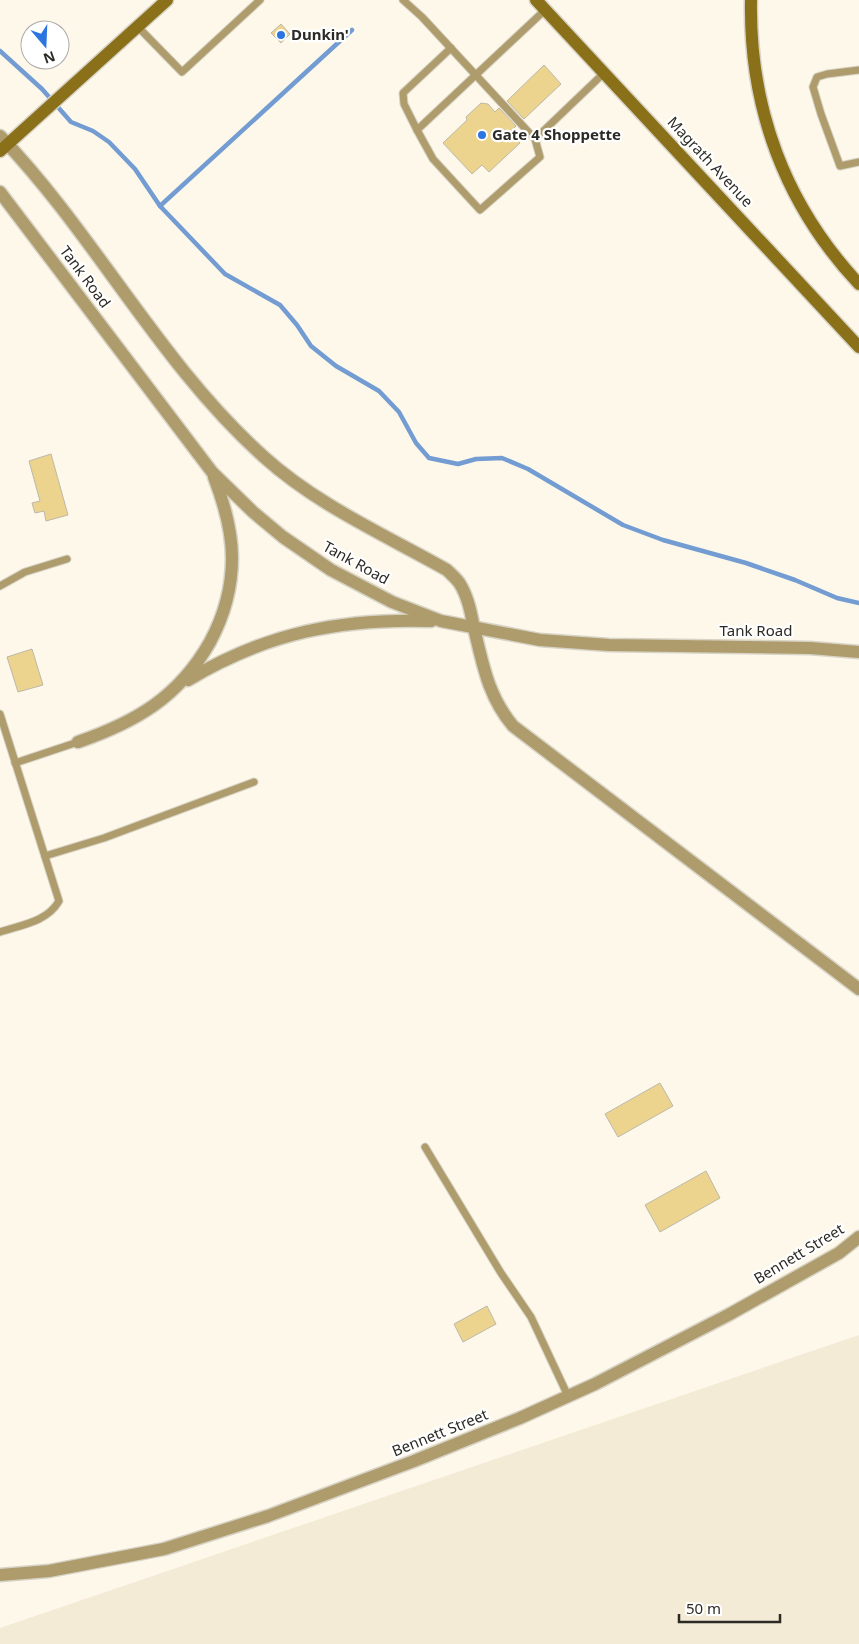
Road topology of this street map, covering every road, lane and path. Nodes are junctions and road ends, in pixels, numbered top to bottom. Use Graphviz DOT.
graph roads {
  1 [pos="167,0"];
  2 [pos="260,0"];
  3 [pos="402,0"];
  4 [pos="536,0"];
  5 [pos="751,0"];
  6 [pos="545,10"];
  7 [pos="138,27"];
  8 [pos="451,48"];
  9 [pos="859,70"];
  10 [pos="604,73"];
  11 [pos="476,76"];
  12 [pos="417,130"];
  13 [pos="535,139"];
  14 [pos="3,144"];
  15 [pos="859,162"];
  16 [pos="0,192"];
  17 [pos="859,284"];
  18 [pos="859,347"];
  19 [pos="212,472"];
  20 [pos="67,559"];
  21 [pos="0,586"];
  22 [pos="441,621"];
  23 [pos="474,628"];
  24 [pos="859,652"];
  25 [pos="179,685"];
  26 [pos="0,714"];
  27 [pos="78,742"];
  28 [pos="15,762"];
  29 [pos="254,782"];
  30 [pos="45,856"];
  31 [pos="0,932"];
  32 [pos="859,989"];
  33 [pos="425,1147"];
  34 [pos="859,1237"];
  35 [pos="568,1396"];
  36 [pos="1,1572"];
  1 -- 7 [label="main road"];
  2 -- 7 [label="lane"];
  3 -- 8 [label="lane"];
  4 -- 6 [label="main road, Magrath Avenue"];
  5 -- 17 [label="main road"];
  6 -- 10 [label="main road, Magrath Avenue"];
  6 -- 11 [label="lane"];
  7 -- 14 [label="main road"];
  8 -- 11 [label="lane"];
  8 -- 12 [label="lane"];
  9 -- 15 [label="lane"];
  10 -- 13 [label="lane"];
  10 -- 18 [label="main road, Magrath Avenue"];
  11 -- 12 [label="lane"];
  11 -- 13 [label="lane"];
  12 -- 13 [label="lane"];
  14 -- 23 [label="street"];
  16 -- 19 [label="street, Tank Road"];
  19 -- 22 [label="street, Tank Road"];
  19 -- 25 [label="street"];
  20 -- 21 [label="lane"];
  22 -- 23 [label="street, Tank Road"];
  22 -- 25 [label="street"];
  23 -- 24 [label="street, Tank Road"];
  23 -- 32 [label="street"];
  25 -- 27 [label="street"];
  26 -- 28 [label="lane"];
  27 -- 28 [label="lane"];
  28 -- 30 [label="lane"];
  29 -- 30 [label="lane"];
  30 -- 31 [label="lane"];
  33 -- 35 [label="lane"];
  34 -- 35 [label="street, Bennett Street"];
  35 -- 36 [label="street, Bennett Street"];
}
